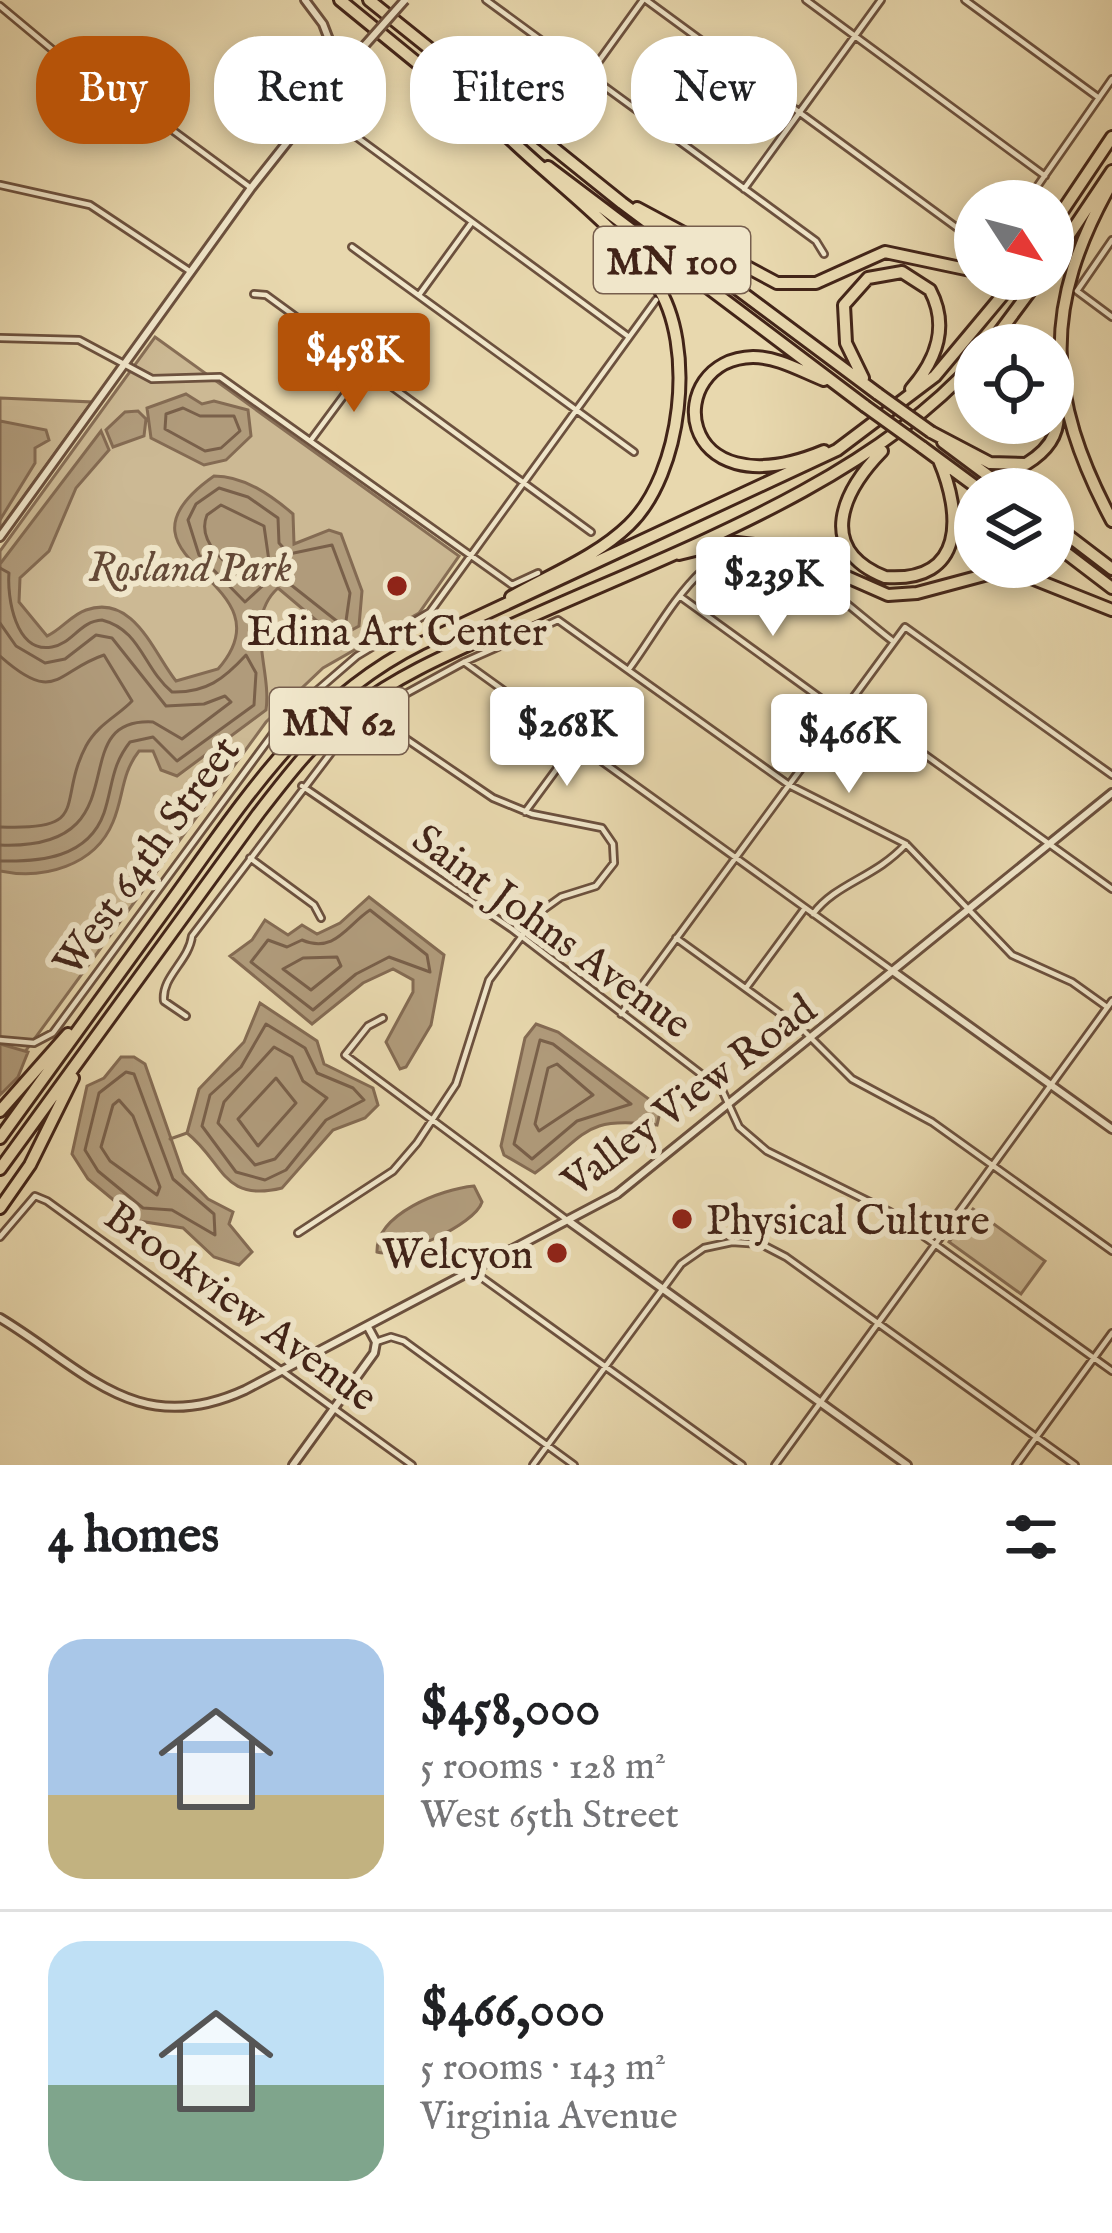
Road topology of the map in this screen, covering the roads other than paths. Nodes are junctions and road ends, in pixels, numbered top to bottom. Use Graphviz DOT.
graph roads {
  1 [pos="305,0"];
  2 [pos="340,0"];
  3 [pos="368,0"];
  4 [pos="405,0"];
  5 [pos="486,0"];
  6 [pos="645,0"];
  7 [pos="806,0"];
  8 [pos="880,0"];
  9 [pos="965,0"];
  10 [pos="0,6"];
  11 [pos="327,36"];
  12 [pos="373,36"];
  13 [pos="535,36"];
  14 [pos="855,36"];
  15 [pos="607,53"];
  16 [pos="410,57"];
  17 [pos="1112,79"];
  18 [pos="607,88"];
  19 [pos="1099,98"];
  20 [pos="800,112"];
  21 [pos="1112,137"];
  22 [pos="284,144"];
  23 [pos="366,144"];
  24 [pos="516,144"];
  25 [pos="518,144"];
  26 [pos="1112,171"];
  27 [pos="1045,176"];
  28 [pos="1086,176"];
  29 [pos="1042,180"];
  30 [pos="1112,182"];
  31 [pos="0,184"];
  32 [pos="251,188"];
  33 [pos="745,189"];
  34 [pos="1074,190"];
  35 [pos="1074,194"];
  36 [pos="622,203"];
  37 [pos="472,222"];
  38 [pos="954,226"];
  39 [pos="1074,228"];
  40 [pos="1112,239"];
  41 [pos="352,247"];
  42 [pos="824,254"];
  43 [pos="954,266"];
  44 [pos="191,272"];
  45 [pos="254,294"];
  46 [pos="419,295"];
  47 [pos="656,300"];
  48 [pos="999,300"];
  49 [pos="1112,317"];
  50 [pos="629,337"];
  51 [pos="0,338"];
  52 [pos="124,366"];
  53 [pos="365,367"];
  54 [pos="954,383"];
  55 [pos="838,385"];
  56 [pos="873,390"];
  57 [pos="954,390"];
  58 [pos="931,406"];
  59 [pos="576,409"];
  60 [pos="889,415"];
  61 [pos="932,432"];
  62 [pos="896,436"];
  63 [pos="859,437"];
  64 [pos="311,440"];
  65 [pos="954,444"];
  66 [pos="954,444"];
  67 [pos="1047,444"];
  68 [pos="634,452"];
  69 [pos="939,460"];
  70 [pos="979,468"];
  71 [pos="954,471"];
  72 [pos="523,482"];
  73 [pos="1112,521"];
  74 [pos="591,532"];
  75 [pos="0,537"];
  76 [pos="1074,540"];
  77 [pos="471,555"];
  78 [pos="658,559"];
  79 [pos="1074,560"];
  80 [pos="1112,569"];
  81 [pos="538,573"];
  82 [pos="1112,588"];
  83 [pos="681,597"];
  84 [pos="1112,610"];
  85 [pos="449,631"];
  86 [pos="894,642"];
  87 [pos="464,662"];
  88 [pos="629,669"];
  89 [pos="850,701"];
  90 [pos="841,713"];
  91 [pos="371,716"];
  92 [pos="576,742"];
  93 [pos="1112,775"];
  94 [pos="789,784"];
  95 [pos="302,786"];
  96 [pos="1112,793"];
  97 [pos="525,812"];
  98 [pos="906,844"];
  99 [pos="1050,844"];
  100 [pos="250,858"];
  101 [pos="736,858"];
  102 [pos="1112,889"];
  103 [pos="805,908"];
  104 [pos="970,910"];
  105 [pos="813,914"];
  106 [pos="321,918"];
  107 [pos="521,936"];
  108 [pos="676,938"];
  109 [pos="894,972"];
  110 [pos="746,988"];
  111 [pos="106,992"];
  112 [pos="119,1004"];
  113 [pos="1110,1004"];
  114 [pos="621,1014"];
  115 [pos="186,1016"];
  116 [pos="383,1018"];
  117 [pos="0,1040"];
  118 [pos="812,1040"];
  119 [pos="1052,1087"];
  120 [pos="729,1106"];
  121 [pos="0,1111"];
  122 [pos="433,1120"];
  123 [pos="1112,1129"];
  124 [pos="0,1138"];
  125 [pos="994,1166"];
  126 [pos="0,1169"];
  127 [pos="0,1208"];
  128 [pos="570,1222"];
  129 [pos="298,1233"];
  130 [pos="0,1237"];
  131 [pos="936,1245"];
  132 [pos="1112,1250"];
  133 [pos="474,1272"];
  134 [pos="662,1288"];
  135 [pos="1,1318"];
  136 [pos="878,1323"];
  137 [pos="369,1329"];
  138 [pos="1112,1333"];
  139 [pos="376,1342"];
  140 [pos="1094,1358"];
  141 [pos="605,1366"];
  142 [pos="282,1371"];
  143 [pos="1112,1371"];
  144 [pos="820,1402"];
  145 [pos="334,1408"];
  146 [pos="1036,1437"];
  147 [pos="548,1446"];
  148 [pos="293,1465"];
  149 [pos="412,1465"];
  150 [pos="533,1465"];
  151 [pos="574,1465"];
  152 [pos="742,1465"];
  153 [pos="775,1465"];
  154 [pos="907,1465"];
  155 [pos="1016,1465"];
  156 [pos="1075,1465"];
  1 -- 11 [label="street"];
  2 -- 16 [label="highway, MN 100"];
  3 -- 36 [label="highway, MN 100"];
  4 -- 12 [label="street, bridge"];
  5 -- 13 [label="street"];
  6 -- 15 [label="street"];
  6 -- 20 [label="street"];
  7 -- 14 [label="street"];
  8 -- 14 [label="street"];
  9 -- 19 [label="street"];
  10 -- 32 [label="street"];
  14 -- 20 [label="street"];
  14 -- 27 [label="street"];
  17 -- 19 [label="street"];
  18 -- 33 [label="street"];
  19 -- 27 [label="street"];
  20 -- 33 [label="street"];
  20 -- 38 [label="street"];
  21 -- 28 [label="highway"];
  22 -- 32 [label="street"];
  23 -- 37 [label="street"];
  24 -- 85 [label="highway"];
  25 -- 55 [label="highway, MN 100"];
  26 -- 39 [label="highway"];
  27 -- 29 [label="street"];
  28 -- 34 [label="highway"];
  28 -- 35 [label="highway"];
  30 -- 73 [label="highway"];
  31 -- 44 [label="street"];
  32 -- 44 [label="street"];
  33 -- 42 [label="street"];
  36 -- 43 [label="highway"];
  36 -- 56 [label="highway, MN 100"];
  37 -- 46 [label="street"];
  37 -- 50 [label="street"];
  40 -- 49 [label="street"];
  41 -- 46 [label="street"];
  44 -- 52 [label="street"];
  45 -- 53 [label="street"];
  46 -- 59 [label="street"];
  47 -- 50 [label="street, West 64th Street"];
  48 -- 60 [label="highway, MN 62"];
  50 -- 59 [label="street, West 64th Street"];
  51 -- 52 [label="street"];
  52 -- 64 [label="street"];
  52 -- 75 [label="street"];
  53 -- 64 [label="street"];
  53 -- 72 [label="street"];
  54 -- 58 [label="highway, MN 62"];
  55 -- 63 [label="highway"];
  55 -- 69 [label="highway, MN 100, bridge"];
  56 -- 60 [label="highway"];
  56 -- 61 [label="highway, MN 100, bridge"];
  57 -- 58 [label="highway"];
  58 -- 62 [label="highway, MN 62"];
  59 -- 68 [label="street"];
  59 -- 72 [label="street, West 64th Street"];
  60 -- 63 [label="highway, MN 62"];
  61 -- 66 [label="highway"];
  61 -- 70 [label="highway, MN 100"];
  62 -- 69 [label="highway"];
  62 -- 78 [label="highway, MN 62"];
  63 -- 85 [label="highway, MN 62"];
  64 -- 77 [label="street"];
  65 -- 67 [label="highway"];
  69 -- 71 [label="highway, MN 100"];
  72 -- 74 [label="street"];
  72 -- 77 [label="street, West 64th Street"];
  76 -- 80 [label="highway"];
  77 -- 81 [label="street"];
  77 -- 117 [label="street, West 64th Street"];
  78 -- 84 [label="highway"];
  78 -- 112 [label="highway, MN 62"];
  79 -- 82 [label="highway"];
  83 -- 86 [label="street"];
  83 -- 88 [label="street"];
  83 -- 90 [label="street"];
  85 -- 111 [label="highway, MN 62"];
  86 -- 89 [label="street"];
  86 -- 93 [label="street"];
  87 -- 88 [label="street, West 64th Street"];
  87 -- 91 [label="street, West 64th Street"];
  87 -- 92 [label="street"];
  88 -- 94 [label="street"];
  89 -- 90 [label="street"];
  89 -- 99 [label="street"];
  90 -- 94 [label="street"];
  91 -- 95 [label="street, West 64th Street"];
  91 -- 97 [label="street"];
  92 -- 97 [label="street"];
  92 -- 101 [label="street"];
  94 -- 98 [label="street"];
  94 -- 101 [label="street"];
  95 -- 100 [label="street, West 64th Street"];
  95 -- 107 [label="street, Saint Johns Avenue"];
  96 -- 99 [label="street, Valley View Road"];
  97 -- 107 [label="street"];
  98 -- 104 [label="street"];
  98 -- 105 [label="street"];
  99 -- 102 [label="street"];
  99 -- 104 [label="street, Valley View Road"];
  100 -- 106 [label="street"];
  100 -- 115 [label="street, West 64th Street"];
  101 -- 103 [label="street"];
  101 -- 108 [label="street"];
  103 -- 105 [label="street"];
  103 -- 110 [label="street"];
  104 -- 109 [label="street, Valley View Road"];
  104 -- 113 [label="street"];
  105 -- 109 [label="street"];
  107 -- 114 [label="street, Saint Johns Avenue"];
  107 -- 122 [label="street"];
  108 -- 110 [label="street"];
  108 -- 114 [label="street"];
  109 -- 118 [label="street, Valley View Road"];
  109 -- 119 [label="street"];
  110 -- 118 [label="street"];
  111 -- 121 [label="highway"];
  111 -- 124 [label="highway, MN 62"];
  112 -- 126 [label="highway, MN 62"];
  112 -- 127 [label="highway"];
  113 -- 119 [label="street"];
  114 -- 120 [label="street, Saint Johns Avenue"];
  116 -- 122 [label="street"];
  118 -- 120 [label="street, Valley View Road"];
  118 -- 125 [label="street"];
  119 -- 123 [label="street"];
  119 -- 125 [label="street"];
  120 -- 128 [label="street, Valley View Road"];
  120 -- 131 [label="street, Saint Johns Avenue"];
  122 -- 128 [label="street"];
  122 -- 129 [label="street"];
  125 -- 131 [label="street"];
  125 -- 132 [label="street"];
  128 -- 133 [label="street, Valley View Road"];
  128 -- 134 [label="street"];
  130 -- 142 [label="street, Brookview Avenue"];
  131 -- 136 [label="street"];
  131 -- 140 [label="street, Saint Johns Avenue"];
  133 -- 137 [label="street, Valley View Road"];
  133 -- 141 [label="street"];
  134 -- 136 [label="street"];
  134 -- 141 [label="street"];
  134 -- 144 [label="street"];
  135 -- 142 [label="street, Valley View Road"];
  136 -- 144 [label="street"];
  136 -- 146 [label="street"];
  137 -- 139 [label="street"];
  137 -- 142 [label="street, Valley View Road"];
  138 -- 140 [label="street"];
  139 -- 145 [label="street"];
  139 -- 147 [label="street"];
  140 -- 143 [label="street, Saint Johns Avenue"];
  140 -- 146 [label="street"];
  141 -- 147 [label="street"];
  141 -- 152 [label="street"];
  142 -- 145 [label="street, Brookview Avenue"];
  144 -- 153 [label="street"];
  144 -- 154 [label="street"];
  145 -- 148 [label="street"];
  145 -- 149 [label="street, Brookview Avenue"];
  146 -- 155 [label="street"];
  146 -- 156 [label="street"];
  147 -- 150 [label="street"];
  147 -- 151 [label="street"];
}
